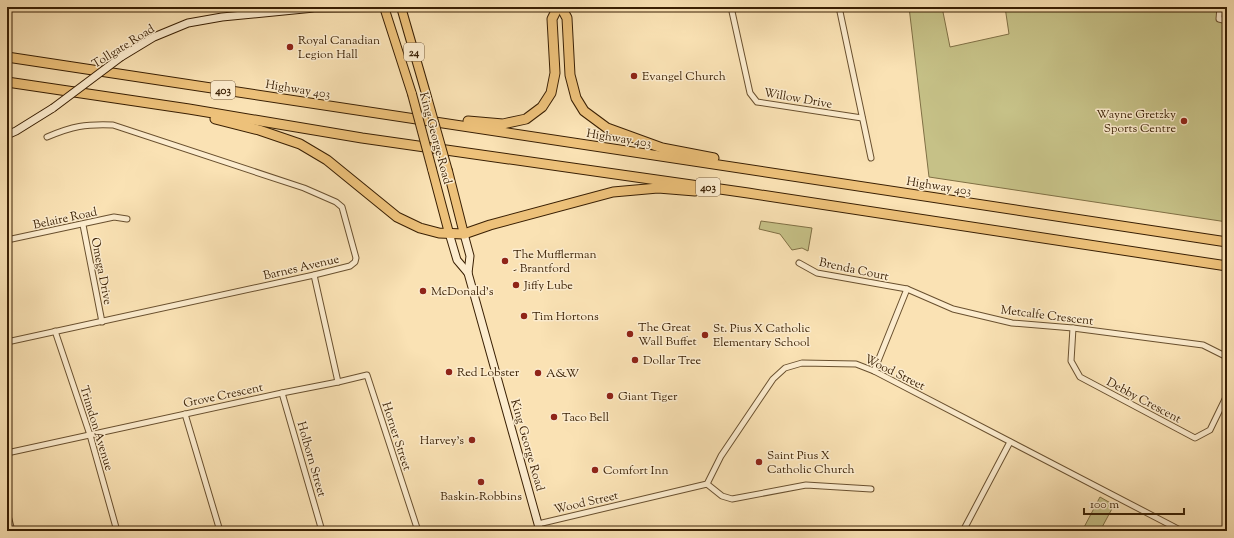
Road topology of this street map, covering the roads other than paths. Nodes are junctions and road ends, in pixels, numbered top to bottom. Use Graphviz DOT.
graph roads {
  1 [pos="384,7"];
  2 [pos="401,7"];
  3 [pos="498,7"];
  4 [pos="559,7"];
  5 [pos="731,7"];
  6 [pos="838,7"];
  7 [pos="1220,7"];
  8 [pos="248,11"];
  9 [pos="1227,20"];
  10 [pos="7,57"];
  11 [pos="7,82"];
  12 [pos="189,109"];
  13 [pos="862,118"];
  14 [pos="439,122"];
  15 [pos="7,134"];
  16 [pos="47,137"];
  17 [pos="871,158"];
  18 [pos="781,174"];
  19 [pos="748,193"];
  20 [pos="127,219"];
  21 [pos="83,225"];
  22 [pos="449,233"];
  23 [pos="464,234"];
  24 [pos="7,240"];
  25 [pos="1227,242"];
  26 [pos="799,262"];
  27 [pos="1227,266"];
  28 [pos="468,273"];
  29 [pos="314,275"];
  30 [pos="907,290"];
  31 [pos="102,322"];
  32 [pos="1073,328"];
  33 [pos="55,331"];
  34 [pos="7,342"];
  35 [pos="1227,357"];
  36 [pos="874,371"];
  37 [pos="338,382"];
  38 [pos="282,393"];
  39 [pos="1227,395"];
  40 [pos="185,414"];
  41 [pos="90,435"];
  42 [pos="1010,442"];
  43 [pos="7,453"];
  44 [pos="707,484"];
  45 [pos="871,489"];
  46 [pos="7,512"];
  47 [pos="539,528"];
  48 [pos="12,531"];
  49 [pos="117,531"];
  50 [pos="220,531"];
  51 [pos="322,531"];
  52 [pos="418,531"];
  53 [pos="963,531"];
  54 [pos="1182,531"];
  1 -- 2 [label="main road, Tollgate Road"];
  1 -- 8 [label="main road, Tollgate Road"];
  1 -- 22 [label="main road, King George Road / 24, bridge"];
  2 -- 3 [label="main road, Tollgate Road"];
  2 -- 23 [label="main road, King George Road / 24, bridge"];
  4 -- 14 [label="highway"];
  4 -- 18 [label="highway"];
  5 -- 13 [label="street, Willow Drive"];
  6 -- 13 [label="street"];
  7 -- 9 [label="street"];
  8 -- 15 [label="main road, Tollgate Road, bridge"];
  10 -- 14 [label="highway, Highway 403 / 403"];
  11 -- 12 [label="highway, 403"];
  12 -- 19 [label="highway, 403"];
  12 -- 22 [label="highway"];
  13 -- 17 [label="street"];
  14 -- 18 [label="highway, Highway 403 / 403"];
  16 -- 29 [label="street, Barnes Avenue"];
  18 -- 25 [label="highway, Highway 403 / 403"];
  19 -- 23 [label="highway"];
  19 -- 27 [label="highway, 403"];
  20 -- 21 [label="street, Belaire Road"];
  21 -- 24 [label="street, Belaire Road"];
  21 -- 31 [label="street, Omega Drive"];
  22 -- 23 [label="highway"];
  22 -- 28 [label="main road, King George Road"];
  23 -- 28 [label="main road, King George Road"];
  26 -- 30 [label="street, Brenda Court"];
  28 -- 47 [label="main road, King George Road"];
  29 -- 31 [label="street, Barnes Avenue"];
  29 -- 37 [label="street"];
  30 -- 32 [label="street, Metcalfe Crescent"];
  30 -- 36 [label="street"];
  31 -- 33 [label="street, Barnes Avenue"];
  32 -- 35 [label="street, Metcalfe Crescent"];
  32 -- 39 [label="street, Debby Crescent"];
  33 -- 34 [label="street, Barnes Avenue"];
  33 -- 41 [label="street, Trimdon Avenue"];
  36 -- 42 [label="street, Wood Street"];
  36 -- 44 [label="street, Wood Street"];
  37 -- 38 [label="street, Grove Crescent"];
  37 -- 52 [label="street, Horner Street"];
  38 -- 40 [label="street, Grove Crescent"];
  38 -- 51 [label="street, Holborn Street"];
  40 -- 41 [label="street, Grove Crescent"];
  40 -- 50 [label="street"];
  41 -- 43 [label="street, Grove Crescent"];
  41 -- 49 [label="street, Trimdon Avenue"];
  42 -- 53 [label="street"];
  42 -- 54 [label="street, Wood Street"];
  44 -- 45 [label="street"];
  44 -- 47 [label="street, Wood Street"];
  46 -- 48 [label="street"];
}
